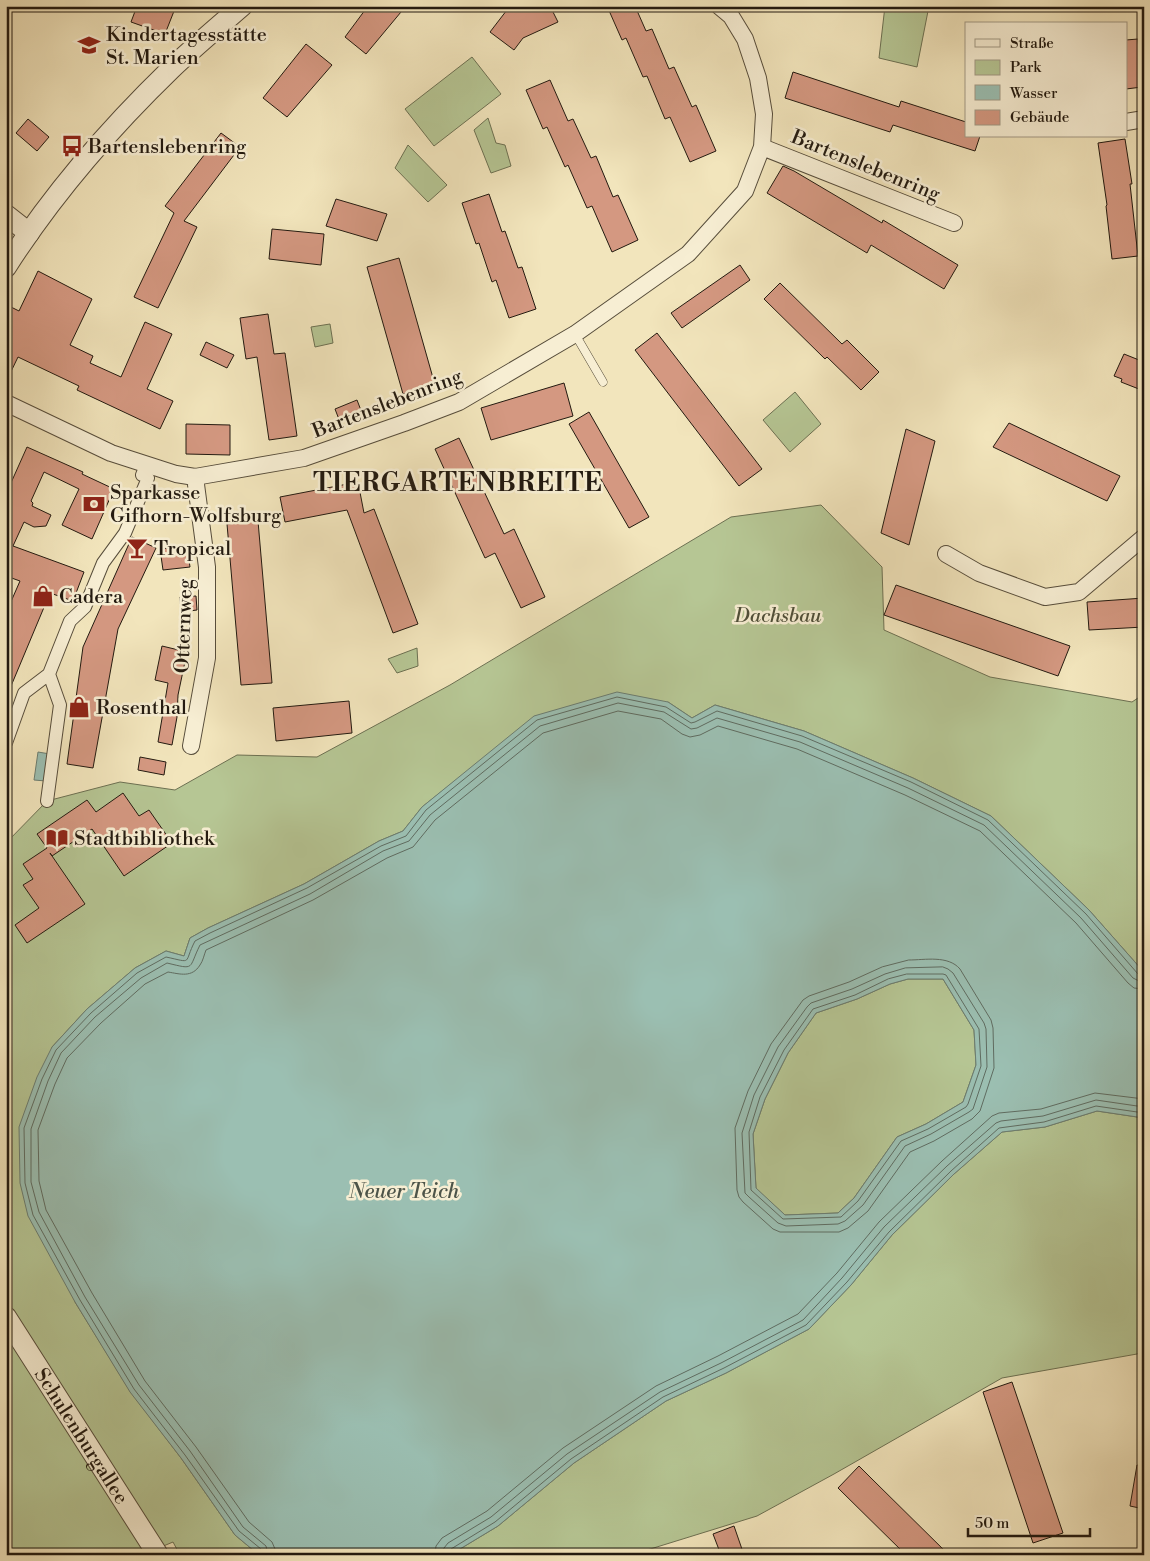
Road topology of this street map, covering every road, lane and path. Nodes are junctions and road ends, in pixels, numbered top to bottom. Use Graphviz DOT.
graph roads {
  1 [pos="242,6"];
  2 [pos="719,6"];
  3 [pos="1144,119"];
  4 [pos="1128,122"];
  5 [pos="762,147"];
  6 [pos="6,215"];
  7 [pos="954,223"];
  8 [pos="28,233"];
  9 [pos="6,267"];
  10 [pos="575,334"];
  11 [pos="603,382"];
  12 [pos="6,403"];
  13 [pos="146,465"];
  14 [pos="195,477"];
  15 [pos="1144,537"];
  16 [pos="946,554"];
  17 [pos="49,674"];
  18 [pos="6,743"];
  19 [pos="191,746"];
  20 [pos="47,801"];
  21 [pos="6,1317"];
  22 [pos="158,1555"];
  1 -- 8 [label="street"];
  2 -- 5 [label="street, Bartenslebenring"];
  3 -- 4 [label="street"];
  5 -- 7 [label="street, Bartenslebenring"];
  5 -- 10 [label="street, Bartenslebenring"];
  6 -- 8 [label="street"];
  8 -- 9 [label="street"];
  10 -- 11 [label="lane"];
  10 -- 14 [label="street, Bartenslebenring"];
  12 -- 13 [label="street, Bartenslebenring"];
  13 -- 14 [label="street, Bartenslebenring"];
  13 -- 17 [label="street"];
  14 -- 19 [label="street, Otternweg"];
  15 -- 16 [label="street"];
  17 -- 18 [label="street"];
  17 -- 20 [label="street"];
  21 -- 22 [label="street, Schulenburgallee"];
}
